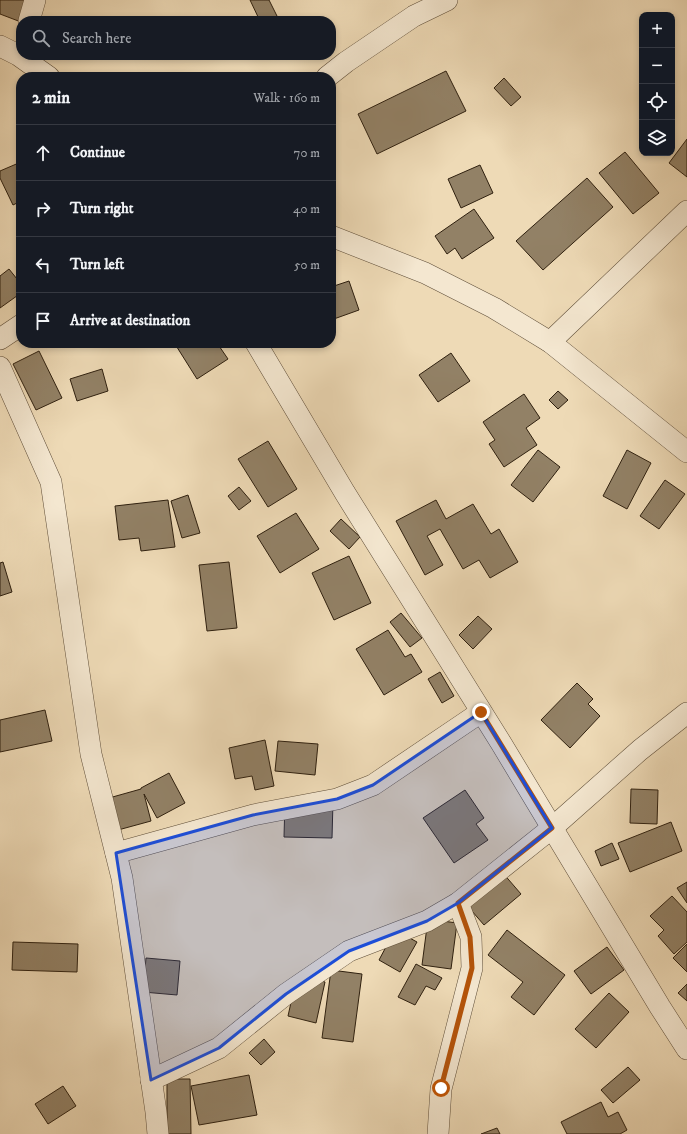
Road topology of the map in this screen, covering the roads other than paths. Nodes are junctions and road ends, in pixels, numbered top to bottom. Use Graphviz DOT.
graph roads {
  1 [pos="35,0"];
  2 [pos="447,0"];
  3 [pos="30,16"];
  4 [pos="27,60"];
  5 [pos="43,72"];
  6 [pos="333,72"];
  7 [pos="687,211"];
  8 [pos="336,238"];
  9 [pos="16,328"];
  10 [pos="0,339"];
  11 [pos="550,342"];
  12 [pos="259,348"];
  13 [pos="0,367"];
  14 [pos="687,452"];
  15 [pos="481,712"];
  16 [pos="687,713"];
  17 [pos="552,828"];
  18 [pos="116,853"];
  19 [pos="458,903"];
  20 [pos="687,1049"];
  21 [pos="151,1080"];
  22 [pos="158,1134"];
  23 [pos="438,1134"];
  1 -- 3 [label="street"];
  2 -- 6 [label="street"];
  4 -- 5 [label="street"];
  7 -- 11 [label="street"];
  8 -- 11 [label="street"];
  9 -- 10 [label="street"];
  11 -- 14 [label="street"];
  12 -- 15 [label="street"];
  13 -- 18 [label="street"];
  15 -- 17 [label="street"];
  15 -- 18 [label="street"];
  16 -- 17 [label="street"];
  17 -- 19 [label="street"];
  17 -- 20 [label="street"];
  18 -- 21 [label="street"];
  19 -- 21 [label="street"];
  19 -- 23 [label="street"];
  21 -- 22 [label="street"];
}
